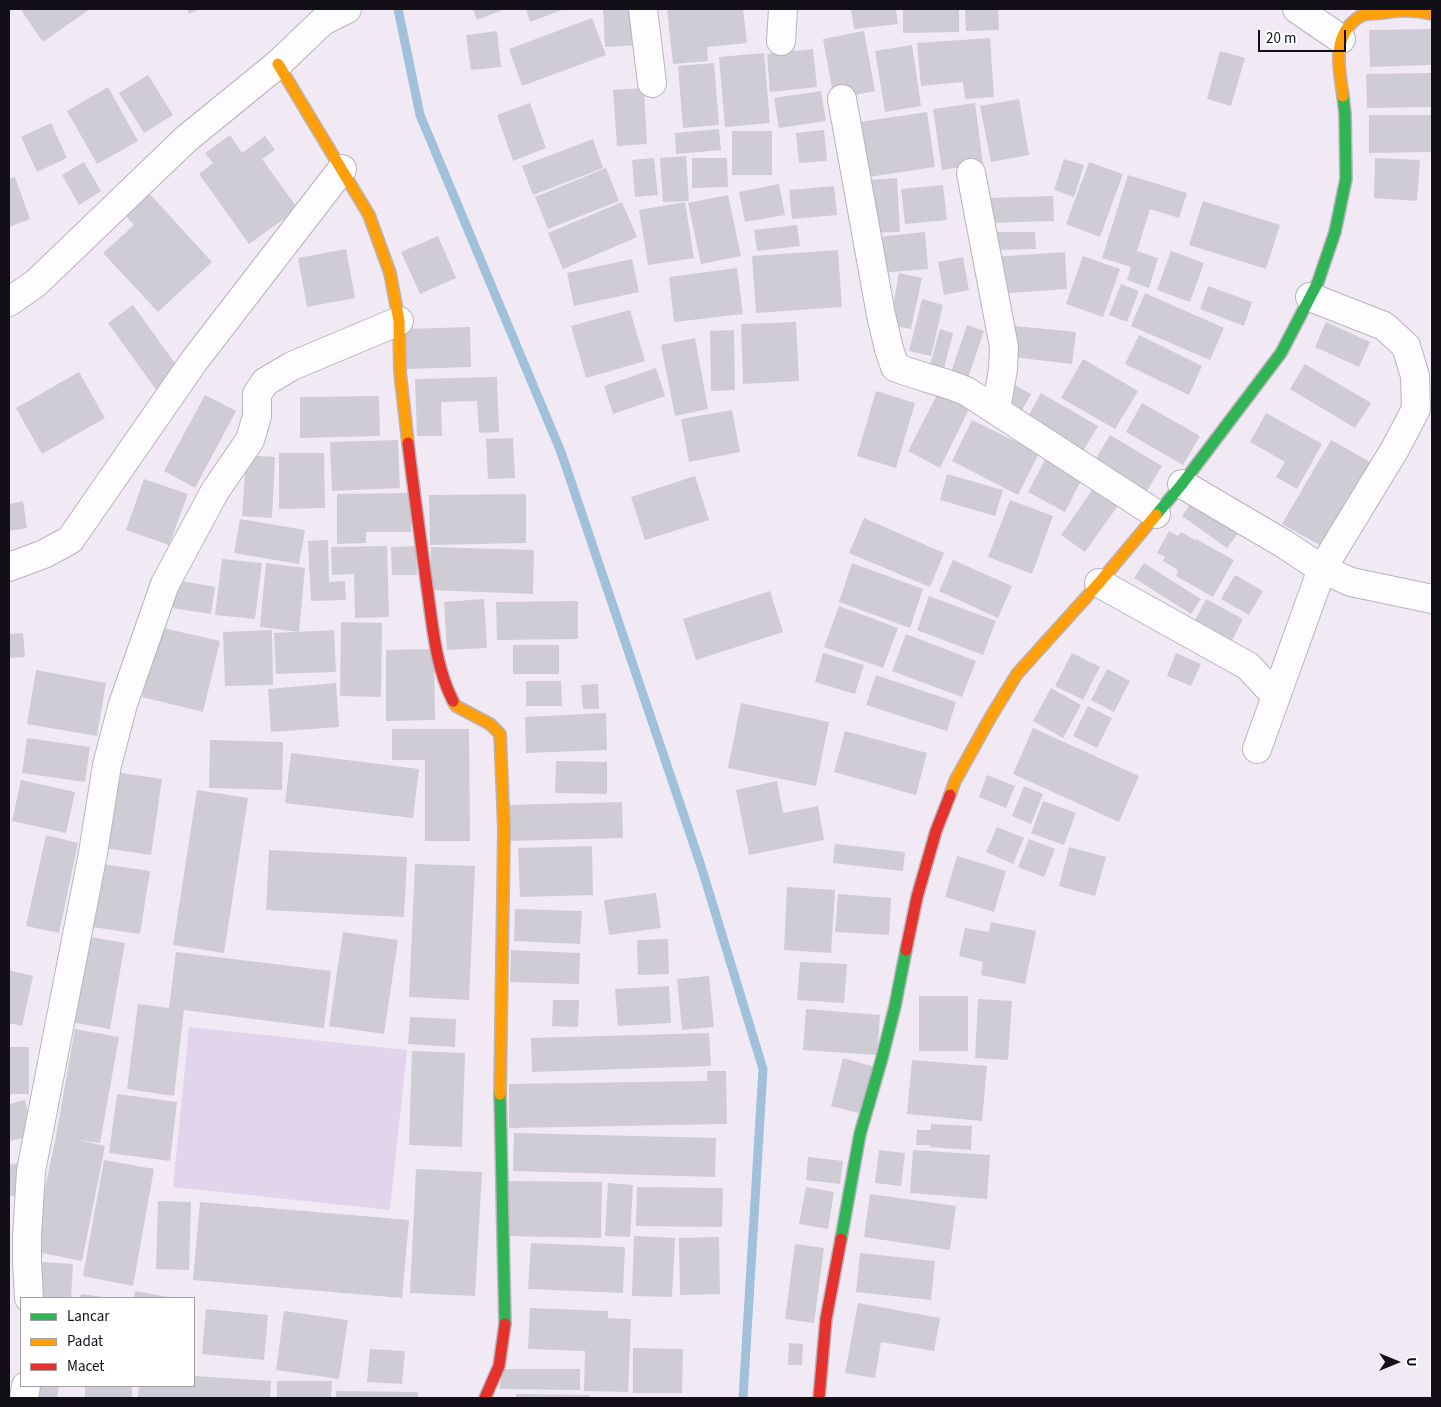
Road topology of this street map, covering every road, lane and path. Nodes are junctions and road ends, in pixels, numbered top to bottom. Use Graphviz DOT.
graph roads {
  1 [pos="347,9"];
  2 [pos="643,9"];
  3 [pos="783,9"];
  4 [pos="1297,9"];
  5 [pos="1432,14"];
  6 [pos="321,15"];
  7 [pos="1341,38"];
  8 [pos="781,41"];
  9 [pos="278,64"];
  10 [pos="652,82"];
  11 [pos="842,99"];
  12 [pos="342,169"];
  13 [pos="971,174"];
  14 [pos="1310,297"];
  15 [pos="9,302"];
  16 [pos="400,320"];
  17 [pos="996,410"];
  18 [pos="1182,484"];
  19 [pos="1156,514"];
  20 [pos="9,567"];
  21 [pos="1322,569"];
  22 [pos="1099,583"];
  23 [pos="1432,599"];
  24 [pos="1276,696"];
  25 [pos="1257,749"];
  26 [pos="29,1297"];
  27 [pos="485,1398"];
  28 [pos="819,1398"];
  1 -- 6 [label="street"];
  2 -- 10 [label="street"];
  3 -- 8 [label="street"];
  4 -- 7 [label="street"];
  5 -- 7 [label="street"];
  6 -- 9 [label="street"];
  7 -- 14 [label="street"];
  9 -- 12 [label="street"];
  9 -- 15 [label="street"];
  11 -- 17 [label="street"];
  12 -- 16 [label="street"];
  12 -- 20 [label="street"];
  13 -- 17 [label="street"];
  14 -- 18 [label="street"];
  14 -- 21 [label="street"];
  16 -- 26 [label="street"];
  16 -- 27 [label="street"];
  17 -- 19 [label="street"];
  18 -- 19 [label="street"];
  18 -- 21 [label="street"];
  19 -- 22 [label="street"];
  21 -- 23 [label="street"];
  21 -- 24 [label="street"];
  22 -- 24 [label="street"];
  22 -- 28 [label="street"];
  24 -- 25 [label="street"];
}
